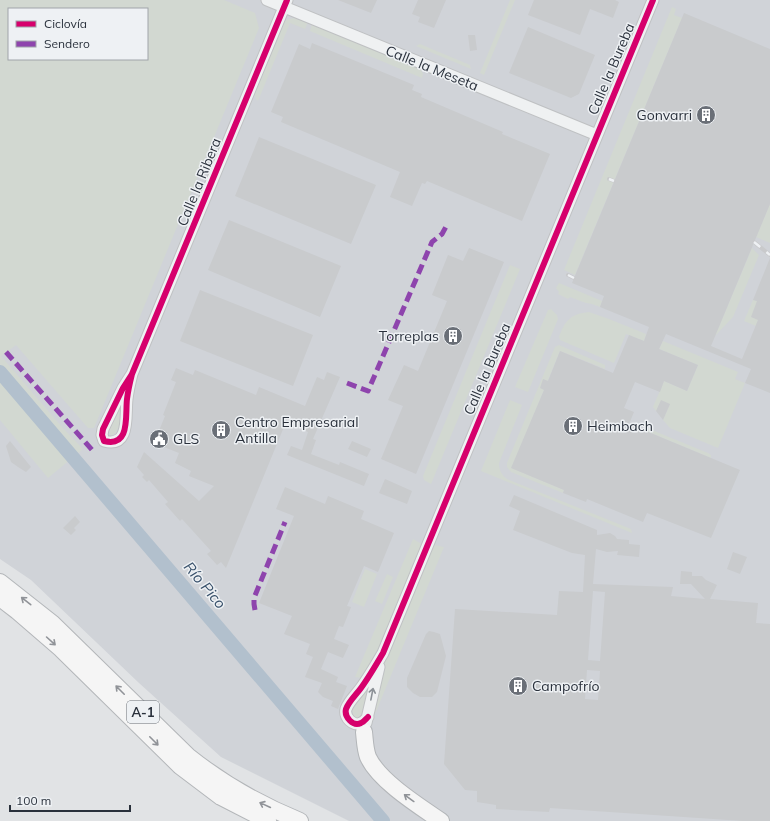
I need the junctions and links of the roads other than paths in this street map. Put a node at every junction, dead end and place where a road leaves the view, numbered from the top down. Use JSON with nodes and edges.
{"nodes":[{"id":1,"x":267,"y":0,"type":"edge"},
{"id":2,"x":653,"y":0,"type":"edge"},
{"id":3,"x":285,"y":4,"type":"edge"},
{"id":4,"x":597,"y":135,"type":"junction"},
{"id":5,"x":132,"y":374,"type":"junction"},
{"id":6,"x":0,"y":582,"type":"edge"},
{"id":7,"x":0,"y":598,"type":"edge"},
{"id":8,"x":382,"y":653,"type":"junction"},
{"id":9,"x":368,"y":717,"type":"junction"},
{"id":10,"x":364,"y":732,"type":"joint"},
{"id":11,"x":268,"y":821,"type":"edge"},
{"id":12,"x":300,"y":821,"type":"edge"},
{"id":13,"x":441,"y":821,"type":"edge"}],
"edges":[{"from":1,"to":3,"type":"street","name":"Calle la Meseta"},
{"from":2,"to":4,"type":"street","name":"Calle la Bureba"},
{"from":3,"to":4,"type":"street","name":"Calle la Meseta"},
{"from":3,"to":5,"type":"street","name":"Calle la Ribera"},
{"from":4,"to":8,"type":"street","name":"Calle la Bureba"},
{"from":5,"to":5,"type":"street","name":"Calle la Ribera"},
{"from":12,"to":6,"type":"highway","number":"A-1","one_way":true},
{"from":7,"to":11,"type":"highway","number":"A-1","one_way":true},
{"from":9,"to":8,"type":"street","name":"Calle la Bureba","one_way":true},
{"from":8,"to":9,"type":"street","name":"Calle la Bureba"},
{"from":9,"to":10,"type":"street","name":"Calle la Bureba"},
{"from":13,"to":10,"type":"highway","one_way":true}]}
